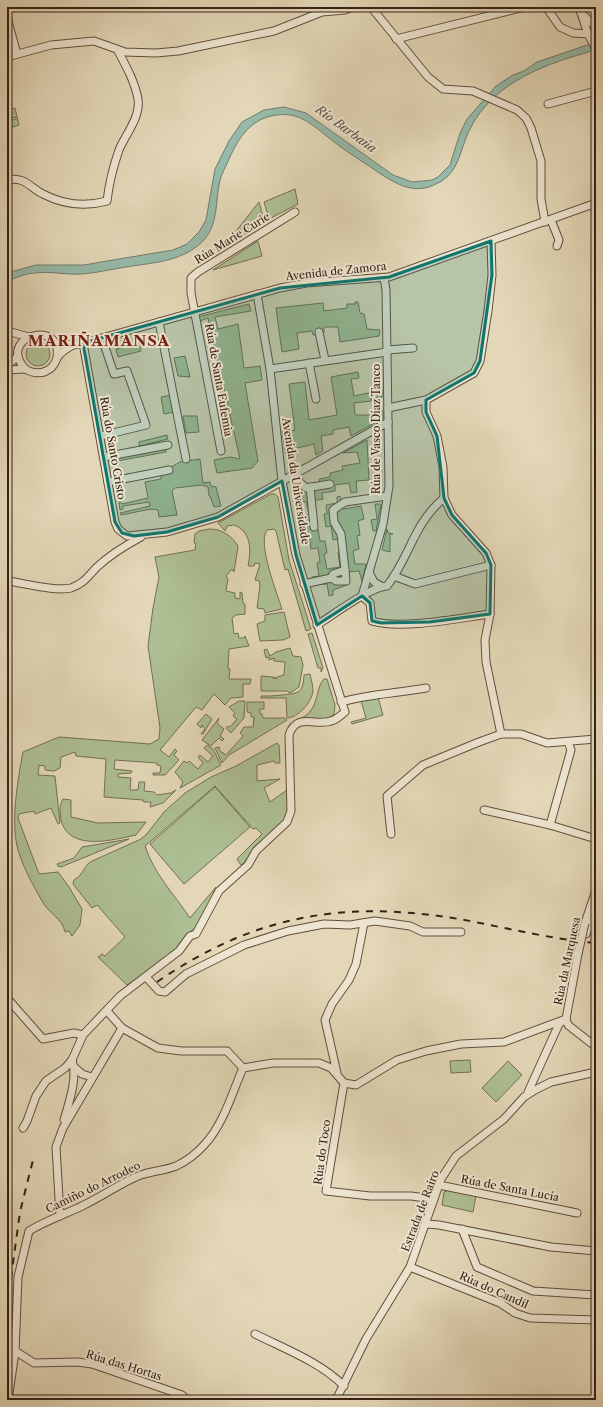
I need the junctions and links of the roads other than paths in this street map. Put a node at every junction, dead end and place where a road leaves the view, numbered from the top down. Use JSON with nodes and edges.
{"nodes":[{"id":1,"x":352,"y":7,"type":"edge"},
{"id":2,"x":371,"y":7,"type":"edge"},
{"id":3,"x":525,"y":7,"type":"edge"},
{"id":4,"x":546,"y":7,"type":"edge"},
{"id":5,"x":579,"y":9,"type":"edge"},
{"id":6,"x":7,"y":18,"type":"edge"},
{"id":7,"x":596,"y":28,"type":"edge"},
{"id":8,"x":588,"y":34,"type":"junction"},
{"id":9,"x":396,"y":39,"type":"junction"},
{"id":10,"x":596,"y":49,"type":"edge"},
{"id":11,"x":118,"y":51,"type":"junction"},
{"id":12,"x":16,"y":54,"type":"junction"},
{"id":13,"x":7,"y":57,"type":"edge"},
{"id":14,"x":596,"y":91,"type":"edge"},
{"id":15,"x":548,"y":104,"type":"dead end"},
{"id":16,"x":7,"y":180,"type":"edge"},
{"id":17,"x":596,"y":203,"type":"edge"},
{"id":18,"x":295,"y":212,"type":"dead end"},
{"id":19,"x":548,"y":221,"type":"junction"},
{"id":20,"x":491,"y":241,"type":"junction"},
{"id":21,"x":556,"y":246,"type":"dead end"},
{"id":22,"x":384,"y":278,"type":"junction"},
{"id":23,"x":258,"y":294,"type":"junction"},
{"id":24,"x":195,"y":312,"type":"junction"},
{"id":25,"x":159,"y":322,"type":"junction"},
{"id":26,"x":7,"y":331,"type":"edge"},
{"id":27,"x":319,"y":332,"type":"dead end"},
{"id":28,"x":29,"y":336,"type":"junction"},
{"id":29,"x":102,"y":338,"type":"junction"},
{"id":30,"x":83,"y":343,"type":"junction"},
{"id":31,"x":55,"y":344,"type":"junction"},
{"id":32,"x":20,"y":345,"type":"junction"},
{"id":33,"x":74,"y":345,"type":"junction"},
{"id":34,"x":413,"y":348,"type":"dead end"},
{"id":35,"x":387,"y":351,"type":"junction"},
{"id":36,"x":18,"y":356,"type":"junction"},
{"id":37,"x":57,"y":358,"type":"junction"},
{"id":38,"x":325,"y":360,"type":"junction"},
{"id":39,"x":309,"y":363,"type":"junction"},
{"id":40,"x":7,"y":366,"type":"edge"},
{"id":41,"x":25,"y":369,"type":"junction"},
{"id":42,"x":270,"y":369,"type":"junction"},
{"id":43,"x":7,"y":370,"type":"edge"},
{"id":44,"x":316,"y":399,"type":"dead end"},
{"id":45,"x":426,"y":400,"type":"junction"},
{"id":46,"x":388,"y":408,"type":"junction"},
{"id":47,"x":388,"y":422,"type":"junction"},
{"id":48,"x":100,"y":436,"type":"junction"},
{"id":49,"x":168,"y":445,"type":"dead end"},
{"id":50,"x":221,"y":451,"type":"dead end"},
{"id":51,"x":104,"y":458,"type":"junction"},
{"id":52,"x":186,"y":458,"type":"dead end"},
{"id":53,"x":169,"y":470,"type":"dead end"},
{"id":54,"x":292,"y":475,"type":"junction"},
{"id":55,"x":282,"y":481,"type":"junction"},
{"id":56,"x":108,"y":482,"type":"junction"},
{"id":57,"x":330,"y":484,"type":"dead end"},
{"id":58,"x":310,"y":488,"type":"junction"},
{"id":59,"x":387,"y":496,"type":"junction"},
{"id":60,"x":444,"y":498,"type":"junction"},
{"id":61,"x":314,"y":527,"type":"dead end"},
{"id":62,"x":144,"y":535,"type":"junction"},
{"id":63,"x":491,"y":565,"type":"junction"},
{"id":64,"x":345,"y":570,"type":"junction"},
{"id":65,"x":369,"y":572,"type":"junction"},
{"id":66,"x":394,"y":576,"type":"junction"},
{"id":67,"x":331,"y":578,"type":"junction"},
{"id":68,"x":7,"y":581,"type":"edge"},
{"id":69,"x":304,"y":584,"type":"junction"},
{"id":70,"x":381,"y":586,"type":"junction"},
{"id":71,"x":7,"y":594,"type":"edge"},
{"id":72,"x":362,"y":596,"type":"junction"},
{"id":73,"x":7,"y":598,"type":"edge"},
{"id":74,"x":490,"y":614,"type":"junction"},
{"id":75,"x":316,"y":625,"type":"junction"},
{"id":76,"x":426,"y":688,"type":"dead end"},
{"id":77,"x":341,"y":702,"type":"junction"},
{"id":78,"x":501,"y":734,"type":"junction"},
{"id":79,"x":596,"y":738,"type":"edge"},
{"id":80,"x":568,"y":742,"type":"junction"},
{"id":81,"x":484,"y":810,"type":"dead end"},
{"id":82,"x":550,"y":825,"type":"junction"},
{"id":83,"x":391,"y":834,"type":"dead end"},
{"id":84,"x":596,"y":839,"type":"edge"},
{"id":85,"x":596,"y":890,"type":"edge"},
{"id":86,"x":596,"y":905,"type":"edge"},
{"id":87,"x":590,"y":921,"type":"edge"},
{"id":88,"x":364,"y":922,"type":"junction"},
{"id":89,"x":461,"y":932,"type":"dead end"},
{"id":90,"x":586,"y":934,"type":"dead end"},
{"id":91,"x":146,"y":977,"type":"junction"},
{"id":92,"x":7,"y":998,"type":"edge"},
{"id":93,"x":107,"y":1011,"type":"junction"},
{"id":94,"x":566,"y":1019,"type":"junction"},
{"id":95,"x":122,"y":1028,"type":"junction"},
{"id":96,"x":83,"y":1035,"type":"junction"},
{"id":97,"x":596,"y":1047,"type":"edge"},
{"id":98,"x":73,"y":1064,"type":"junction"},
{"id":99,"x":243,"y":1068,"type":"junction"},
{"id":100,"x":596,"y":1072,"type":"edge"},
{"id":101,"x":337,"y":1073,"type":"junction"},
{"id":102,"x":92,"y":1077,"type":"junction"},
{"id":103,"x":344,"y":1082,"type":"junction"},
{"id":104,"x":524,"y":1098,"type":"junction"},
{"id":105,"x":22,"y":1128,"type":"dead end"},
{"id":106,"x":63,"y":1128,"type":"junction"},
{"id":107,"x":439,"y":1185,"type":"junction"},
{"id":108,"x":434,"y":1199,"type":"junction"},
{"id":109,"x":577,"y":1213,"type":"dead end"},
{"id":110,"x":60,"y":1216,"type":"junction"},
{"id":111,"x":426,"y":1224,"type":"junction"},
{"id":112,"x":462,"y":1229,"type":"junction"},
{"id":113,"x":596,"y":1251,"type":"edge"},
{"id":114,"x":410,"y":1267,"type":"junction"},
{"id":115,"x":596,"y":1295,"type":"edge"},
{"id":116,"x":596,"y":1320,"type":"edge"},
{"id":117,"x":255,"y":1334,"type":"dead end"},
{"id":118,"x":9,"y":1347,"type":"dead end"},
{"id":119,"x":15,"y":1352,"type":"junction"},
{"id":120,"x":344,"y":1386,"type":"junction"},
{"id":121,"x":8,"y":1400,"type":"edge"},
{"id":122,"x":187,"y":1400,"type":"edge"},
{"id":123,"x":336,"y":1400,"type":"edge"}],
"edges":[{"from":1,"to":11,"type":"street"},
{"from":2,"to":9,"type":"street"},
{"from":3,"to":9,"type":"street"},
{"from":4,"to":8,"type":"street"},
{"from":5,"to":7,"type":"street"},
{"from":5,"to":8,"type":"street"},
{"from":6,"to":12,"type":"street"},
{"from":8,"to":10,"type":"street"},
{"from":9,"to":19,"type":"street"},
{"from":11,"to":12,"type":"street"},
{"from":11,"to":16,"type":"street"},
{"from":12,"to":13,"type":"street"},
{"from":14,"to":15,"type":"street"},
{"from":17,"to":19,"type":"street","name":"Avenida de Zamora"},
{"from":18,"to":24,"type":"street","name":"Rúa Marie Curie"},
{"from":19,"to":20,"type":"street","name":"Avenida de Zamora"},
{"from":19,"to":21,"type":"street"},
{"from":20,"to":22,"type":"street","name":"Avenida de Zamora"},
{"from":20,"to":45,"type":"street"},
{"from":22,"to":23,"type":"street","name":"Avenida de Zamora"},
{"from":22,"to":35,"type":"street","name":"Rúa de Vasco Díaz Tanco"},
{"from":23,"to":24,"type":"street","name":"Avenida de Zamora"},
{"from":23,"to":42,"type":"street","name":"Avenida da Universidade"},
{"from":24,"to":25,"type":"street","name":"Avenida de Zamora"},
{"from":24,"to":50,"type":"street","name":"Rúa de Santa Eufemia"},
{"from":25,"to":29,"type":"street","name":"Avenida de Zamora"},
{"from":25,"to":52,"type":"street"},
{"from":26,"to":28,"type":"street","name":"Avenida de Zamora"},
{"from":26,"to":32,"type":"street"},
{"from":27,"to":38,"type":"street"},
{"from":28,"to":31,"type":"street","name":"Avenida de Zamora"},
{"from":28,"to":32,"type":"street"},
{"from":29,"to":30,"type":"street","name":"Avenida de Zamora"},
{"from":29,"to":48,"type":"street"},
{"from":30,"to":33,"type":"street","name":"Avenida de Zamora"},
{"from":30,"to":48,"type":"street","name":"Rúa do Santo Cristo"},
{"from":31,"to":33,"type":"street","name":"Avenida de Zamora"},
{"from":31,"to":37,"type":"street"},
{"from":32,"to":36,"type":"street"},
{"from":33,"to":37,"type":"street","name":"Avenida de Zamora"},
{"from":34,"to":35,"type":"street","name":"Rúa de Vasco Díaz Tanco"},
{"from":35,"to":38,"type":"street"},
{"from":35,"to":46,"type":"street","name":"Rúa de Vasco Díaz Tanco"},
{"from":36,"to":40,"type":"street"},
{"from":36,"to":41,"type":"street"},
{"from":37,"to":41,"type":"street","name":"Avenida de Zamora"},
{"from":38,"to":39,"type":"street"},
{"from":39,"to":42,"type":"street"},
{"from":39,"to":44,"type":"street"},
{"from":41,"to":43,"type":"street"},
{"from":42,"to":55,"type":"street","name":"Avenida da Universidade"},
{"from":45,"to":46,"type":"street"},
{"from":45,"to":60,"type":"street"},
{"from":46,"to":47,"type":"street","name":"Rúa de Vasco Díaz Tanco"},
{"from":47,"to":54,"type":"street"},
{"from":47,"to":59,"type":"street","name":"Rúa de Vasco Díaz Tanco"},
{"from":48,"to":51,"type":"street","name":"Rúa do Santo Cristo"},
{"from":49,"to":51,"type":"street"},
{"from":51,"to":56,"type":"street","name":"Rúa do Santo Cristo"},
{"from":53,"to":56,"type":"street"},
{"from":54,"to":55,"type":"street"},
{"from":54,"to":58,"type":"street"},
{"from":55,"to":62,"type":"street"},
{"from":55,"to":69,"type":"street","name":"Avenida da Universidade"},
{"from":56,"to":62,"type":"street","name":"Rúa do Santo Cristo"},
{"from":57,"to":58,"type":"street"},
{"from":58,"to":61,"type":"street"},
{"from":59,"to":64,"type":"street"},
{"from":59,"to":65,"type":"street","name":"Rúa de Vasco Díaz Tanco"},
{"from":60,"to":63,"type":"street"},
{"from":60,"to":66,"type":"street"},
{"from":62,"to":68,"type":"street"},
{"from":63,"to":66,"type":"street"},
{"from":63,"to":74,"type":"street"},
{"from":64,"to":67,"type":"street"},
{"from":64,"to":67,"type":"street"},
{"from":65,"to":70,"type":"street"},
{"from":65,"to":72,"type":"street","name":"Rúa de Vasco Díaz Tanco"},
{"from":66,"to":70,"type":"street"},
{"from":67,"to":69,"type":"street"},
{"from":69,"to":75,"type":"street","name":"Avenida da Universidade"},
{"from":70,"to":72,"type":"street"},
{"from":71,"to":73,"type":"street"},
{"from":72,"to":74,"type":"street"},
{"from":72,"to":75,"type":"street"},
{"from":74,"to":78,"type":"street"},
{"from":75,"to":77,"type":"street","name":"Avenida da Universidade"},
{"from":76,"to":77,"type":"street"},
{"from":77,"to":91,"type":"street","name":"Avenida da Universidade"},
{"from":78,"to":80,"type":"street"},
{"from":78,"to":83,"type":"street"},
{"from":79,"to":80,"type":"street"},
{"from":80,"to":82,"type":"street"},
{"from":81,"to":82,"type":"street"},
{"from":82,"to":84,"type":"street"},
{"from":85,"to":87,"type":"street","name":"Rúa da Marquesa"},
{"from":86,"to":87,"type":"street","name":"Rúa da Marquesa"},
{"from":87,"to":90,"type":"street","name":"Rúa da Marquesa"},
{"from":87,"to":94,"type":"street","name":"Rúa da Marquesa","bridge":true},
{"from":88,"to":89,"type":"street"},
{"from":88,"to":91,"type":"street"},
{"from":88,"to":101,"type":"street"},
{"from":91,"to":93,"type":"street"},
{"from":92,"to":96,"type":"street"},
{"from":93,"to":95,"type":"street"},
{"from":93,"to":96,"type":"street"},
{"from":94,"to":97,"type":"street","name":"Rúa da Marquesa"},
{"from":94,"to":103,"type":"street"},
{"from":94,"to":104,"type":"street"},
{"from":95,"to":99,"type":"street"},
{"from":95,"to":102,"type":"street"},
{"from":96,"to":98,"type":"street"},
{"from":98,"to":102,"type":"street"},
{"from":98,"to":105,"type":"street"},
{"from":98,"to":106,"type":"street"},
{"from":99,"to":101,"type":"street"},
{"from":99,"to":110,"type":"street","name":"Camiño do Arrodeo"},
{"from":100,"to":104,"type":"street","name":"Estrada de Rairo"},
{"from":101,"to":103,"type":"street"},
{"from":102,"to":106,"type":"street"},
{"from":103,"to":108,"type":"street","name":"Rúa do Toco"},
{"from":104,"to":107,"type":"street","name":"Estrada de Rairo"},
{"from":106,"to":110,"type":"street"},
{"from":107,"to":108,"type":"street","name":"Estrada de Rairo"},
{"from":107,"to":109,"type":"street","name":"Rúa de Santa Lucía"},
{"from":108,"to":111,"type":"street","name":"Estrada de Rairo"},
{"from":110,"to":119,"type":"street","name":"Camiño do Arrodeo"},
{"from":111,"to":112,"type":"street"},
{"from":111,"to":114,"type":"street","name":"Estrada de Rairo"},
{"from":112,"to":113,"type":"street"},
{"from":112,"to":115,"type":"street"},
{"from":114,"to":116,"type":"street","name":"Rúa do Candil"},
{"from":114,"to":120,"type":"street","name":"Estrada de Rairo"},
{"from":117,"to":120,"type":"street"},
{"from":118,"to":119,"type":"street","name":"Rúa das Hortas"},
{"from":119,"to":121,"type":"street","name":"Camiño do Arrodeo"},
{"from":119,"to":122,"type":"street","name":"Rúa das Hortas"},
{"from":120,"to":123,"type":"street","name":"Estrada de Rairo"}]}
